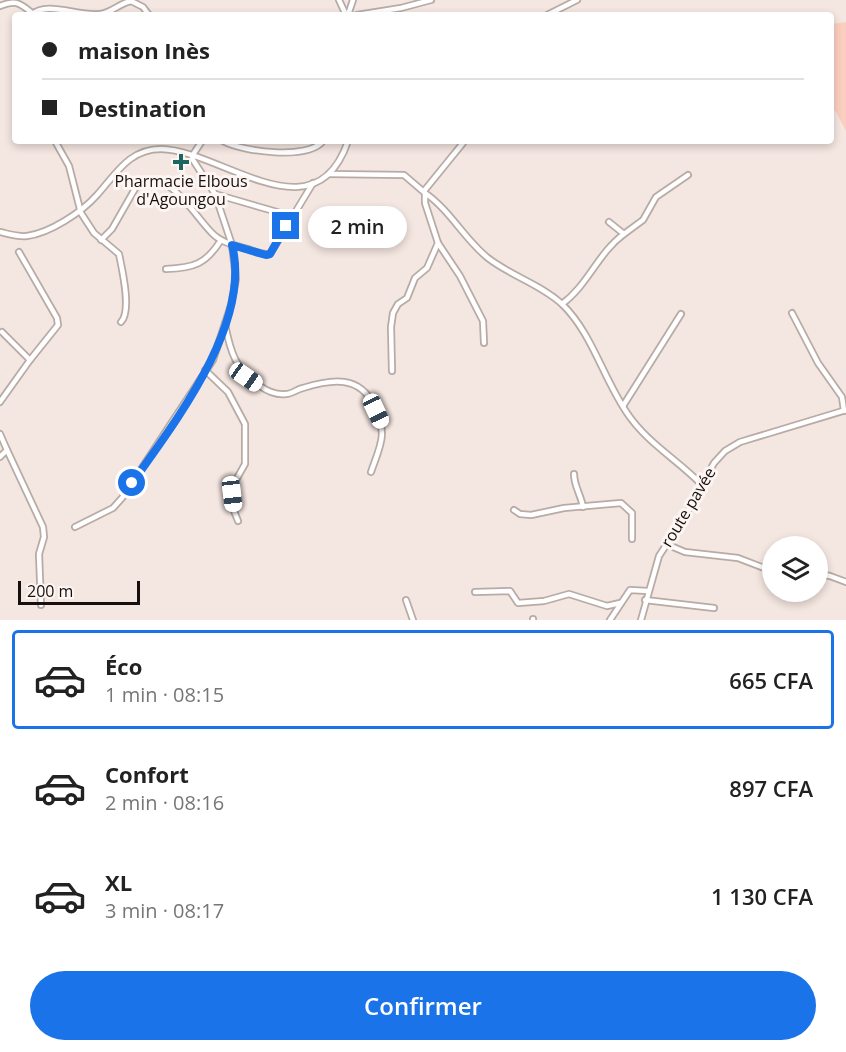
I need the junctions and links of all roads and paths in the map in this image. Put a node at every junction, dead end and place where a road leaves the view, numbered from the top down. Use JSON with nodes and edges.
{"nodes":[{"id":1,"x":431,"y":0,"type":"edge"},
{"id":2,"x":577,"y":0,"type":"edge"},
{"id":3,"x":0,"y":6,"type":"edge"},
{"id":4,"x":29,"y":12,"type":"edge"},
{"id":5,"x":34,"y":12,"type":"edge"},
{"id":6,"x":79,"y":12,"type":"edge"},
{"id":7,"x":107,"y":12,"type":"edge"},
{"id":8,"x":146,"y":12,"type":"edge"},
{"id":9,"x":376,"y":12,"type":"edge"},
{"id":10,"x":553,"y":12,"type":"edge"},
{"id":11,"x":57,"y":144,"type":"edge"},
{"id":12,"x":200,"y":144,"type":"edge"},
{"id":13,"x":229,"y":144,"type":"edge"},
{"id":14,"x":319,"y":144,"type":"edge"},
{"id":15,"x":347,"y":144,"type":"edge"},
{"id":16,"x":461,"y":144,"type":"edge"},
{"id":17,"x":192,"y":156,"type":"junction"},
{"id":18,"x":329,"y":174,"type":"junction"},
{"id":19,"x":688,"y":175,"type":"dead end"},
{"id":20,"x":313,"y":183,"type":"junction"},
{"id":21,"x":425,"y":192,"type":"junction"},
{"id":22,"x":215,"y":194,"type":"junction"},
{"id":23,"x":79,"y":210,"type":"junction"},
{"id":24,"x":291,"y":216,"type":"junction"},
{"id":25,"x":609,"y":222,"type":"dead end"},
{"id":26,"x":0,"y":232,"type":"edge"},
{"id":27,"x":624,"y":234,"type":"junction"},
{"id":28,"x":101,"y":240,"type":"junction"},
{"id":29,"x":221,"y":240,"type":"junction"},
{"id":30,"x":438,"y":243,"type":"junction"},
{"id":31,"x":232,"y":245,"type":"junction"},
{"id":32,"x":19,"y":252,"type":"dead end"},
{"id":33,"x":166,"y":269,"type":"dead end"},
{"id":34,"x":562,"y":304,"type":"junction"},
{"id":35,"x":792,"y":313,"type":"dead end"},
{"id":36,"x":681,"y":314,"type":"dead end"},
{"id":37,"x":122,"y":322,"type":"dead end"},
{"id":38,"x":225,"y":324,"type":"junction"},
{"id":39,"x":2,"y":332,"type":"dead end"},
{"id":40,"x":484,"y":343,"type":"dead end"},
{"id":41,"x":30,"y":360,"type":"junction"},
{"id":42,"x":206,"y":370,"type":"junction"},
{"id":43,"x":392,"y":371,"type":"dead end"},
{"id":44,"x":0,"y":402,"type":"edge"},
{"id":45,"x":623,"y":406,"type":"junction"},
{"id":46,"x":845,"y":411,"type":"edge"},
{"id":47,"x":0,"y":434,"type":"edge"},
{"id":48,"x":7,"y":450,"type":"junction"},
{"id":49,"x":0,"y":457,"type":"edge"},
{"id":50,"x":371,"y":472,"type":"dead end"},
{"id":51,"x":574,"y":474,"type":"dead end"},
{"id":52,"x":702,"y":485,"type":"junction"},
{"id":53,"x":584,"y":507,"type":"junction"},
{"id":54,"x":514,"y":510,"type":"dead end"},
{"id":55,"x":238,"y":521,"type":"dead end"},
{"id":56,"x":75,"y":527,"type":"dead end"},
{"id":57,"x":632,"y":539,"type":"dead end"},
{"id":58,"x":666,"y":544,"type":"junction"},
{"id":59,"x":762,"y":567,"type":"edge"},
{"id":60,"x":828,"y":576,"type":"edge"},
{"id":61,"x":846,"y":582,"type":"edge"},
{"id":62,"x":648,"y":591,"type":"junction"},
{"id":63,"x":475,"y":592,"type":"dead end"},
{"id":64,"x":406,"y":600,"type":"dead end"},
{"id":65,"x":645,"y":600,"type":"junction"},
{"id":66,"x":620,"y":603,"type":"junction"},
{"id":67,"x":41,"y":604,"type":"dead end"},
{"id":68,"x":714,"y":608,"type":"dead end"},
{"id":69,"x":414,"y":620,"type":"edge"},
{"id":70,"x":610,"y":620,"type":"edge"},
{"id":71,"x":641,"y":620,"type":"edge"}],
"edges":[{"from":1,"to":9,"type":"street"},
{"from":2,"to":10,"type":"street"},
{"from":3,"to":4,"type":"street"},
{"from":5,"to":6,"type":"street"},
{"from":7,"to":8,"type":"street"},
{"from":11,"to":23,"type":"street"},
{"from":12,"to":17,"type":"street"},
{"from":13,"to":14,"type":"street"},
{"from":15,"to":18,"type":"street"},
{"from":16,"to":21,"type":"street"},
{"from":17,"to":20,"type":"street"},
{"from":17,"to":22,"type":"street"},
{"from":17,"to":23,"type":"street"},
{"from":18,"to":20,"type":"street"},
{"from":18,"to":21,"type":"street"},
{"from":19,"to":27,"type":"street"},
{"from":20,"to":24,"type":"street"},
{"from":21,"to":30,"type":"street"},
{"from":21,"to":34,"type":"street"},
{"from":22,"to":24,"type":"street"},
{"from":22,"to":31,"type":"street"},
{"from":23,"to":26,"type":"street"},
{"from":23,"to":28,"type":"street"},
{"from":24,"to":31,"type":"street"},
{"from":25,"to":27,"type":"street"},
{"from":27,"to":34,"type":"street"},
{"from":28,"to":29,"type":"street"},
{"from":28,"to":37,"type":"street"},
{"from":29,"to":31,"type":"street"},
{"from":29,"to":33,"type":"street"},
{"from":30,"to":40,"type":"street"},
{"from":30,"to":43,"type":"street"},
{"from":31,"to":38,"type":"street"},
{"from":32,"to":41,"type":"street"},
{"from":34,"to":45,"type":"street"},
{"from":35,"to":46,"type":"street"},
{"from":36,"to":45,"type":"street"},
{"from":38,"to":42,"type":"street"},
{"from":38,"to":50,"type":"street"},
{"from":39,"to":41,"type":"street"},
{"from":41,"to":44,"type":"street"},
{"from":42,"to":55,"type":"street"},
{"from":42,"to":56,"type":"street"},
{"from":45,"to":52,"type":"street"},
{"from":46,"to":52,"type":"street","name":"route pavée"},
{"from":47,"to":48,"type":"street"},
{"from":48,"to":49,"type":"street"},
{"from":48,"to":67,"type":"street"},
{"from":51,"to":53,"type":"street"},
{"from":52,"to":58,"type":"street","name":"route pavée"},
{"from":53,"to":54,"type":"street"},
{"from":53,"to":57,"type":"street"},
{"from":58,"to":59,"type":"street"},
{"from":58,"to":62,"type":"street","name":"route pavée"},
{"from":60,"to":61,"type":"street"},
{"from":62,"to":65,"type":"street","name":"route pavée"},
{"from":62,"to":66,"type":"street"},
{"from":63,"to":66,"type":"street"},
{"from":64,"to":69,"type":"street"},
{"from":65,"to":68,"type":"street"},
{"from":65,"to":71,"type":"street","name":"route pavée"},
{"from":66,"to":70,"type":"street"}]}
